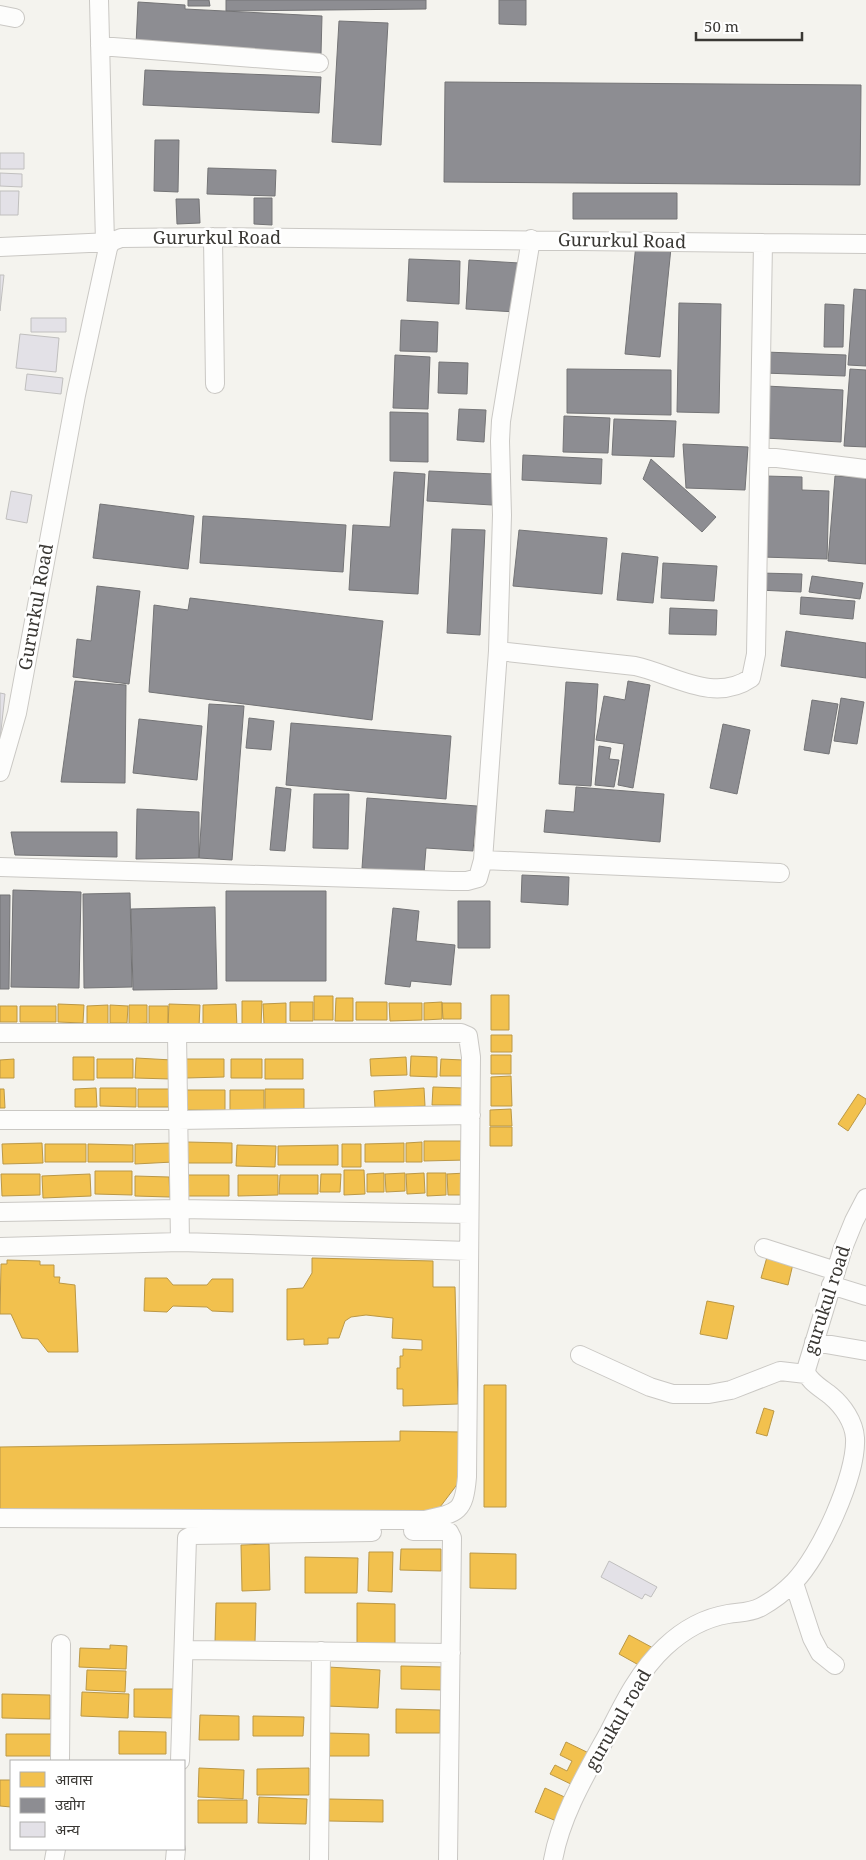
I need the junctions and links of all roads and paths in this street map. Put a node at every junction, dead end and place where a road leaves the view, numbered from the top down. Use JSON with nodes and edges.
{"nodes":[{"id":1,"x":99,"y":0,"type":"edge"},
{"id":2,"x":100,"y":46,"type":"junction"},
{"id":3,"x":319,"y":63,"type":"dead end"},
{"id":4,"x":213,"y":237,"type":"junction"},
{"id":5,"x":531,"y":240,"type":"junction"},
{"id":6,"x":108,"y":242,"type":"junction"},
{"id":7,"x":763,"y":243,"type":"junction"},
{"id":8,"x":866,"y":244,"type":"edge"},
{"id":9,"x":0,"y":248,"type":"edge"},
{"id":10,"x":215,"y":384,"type":"dead end"},
{"id":11,"x":760,"y":456,"type":"junction"},
{"id":12,"x":866,"y":469,"type":"edge"},
{"id":13,"x":498,"y":651,"type":"junction"},
{"id":14,"x":0,"y":772,"type":"edge"},
{"id":15,"x":483,"y":860,"type":"junction"},
{"id":16,"x":0,"y":867,"type":"edge"},
{"id":17,"x":780,"y":873,"type":"dead end"},
{"id":18,"x":0,"y":1033,"type":"edge"},
{"id":19,"x":177,"y":1034,"type":"junction"},
{"id":20,"x":471,"y":1115,"type":"junction"},
{"id":21,"x":0,"y":1120,"type":"edge"},
{"id":22,"x":179,"y":1120,"type":"junction"},
{"id":23,"x":866,"y":1198,"type":"edge"},
{"id":24,"x":179,"y":1209,"type":"junction"},
{"id":25,"x":0,"y":1212,"type":"edge"},
{"id":26,"x":469,"y":1214,"type":"junction"},
{"id":27,"x":180,"y":1242,"type":"junction"},
{"id":28,"x":0,"y":1247,"type":"edge"},
{"id":29,"x":764,"y":1248,"type":"dead end"},
{"id":30,"x":469,"y":1251,"type":"junction"},
{"id":31,"x":834,"y":1278,"type":"junction"},
{"id":32,"x":866,"y":1296,"type":"edge"},
{"id":33,"x":814,"y":1342,"type":"junction"},
{"id":34,"x":866,"y":1351,"type":"edge"},
{"id":35,"x":580,"y":1355,"type":"dead end"},
{"id":36,"x":806,"y":1374,"type":"junction"},
{"id":37,"x":0,"y":1518,"type":"edge"},
{"id":38,"x":794,"y":1582,"type":"junction"},
{"id":39,"x":61,"y":1644,"type":"dead end"},
{"id":40,"x":184,"y":1650,"type":"junction"},
{"id":41,"x":321,"y":1652,"type":"junction"},
{"id":42,"x":451,"y":1653,"type":"junction"},
{"id":43,"x":835,"y":1665,"type":"dead end"},
{"id":44,"x":60,"y":1760,"type":"edge"},
{"id":45,"x":180,"y":1760,"type":"edge"},
{"id":46,"x":319,"y":1860,"type":"edge"},
{"id":47,"x":448,"y":1860,"type":"edge"},
{"id":48,"x":553,"y":1860,"type":"edge"}],
"edges":[{"from":1,"to":2,"type":"street"},
{"from":2,"to":3,"type":"street"},
{"from":2,"to":6,"type":"street"},
{"from":4,"to":5,"type":"street","name":"Gururkul Road"},
{"from":4,"to":6,"type":"street","name":"Gururkul Road"},
{"from":4,"to":10,"type":"street"},
{"from":5,"to":7,"type":"street","name":"Gururkul Road"},
{"from":5,"to":13,"type":"street"},
{"from":6,"to":9,"type":"street"},
{"from":6,"to":14,"type":"street","name":"Gururkul Road"},
{"from":7,"to":8,"type":"street","name":"Gururkul Road"},
{"from":7,"to":11,"type":"street"},
{"from":11,"to":12,"type":"street"},
{"from":11,"to":13,"type":"street"},
{"from":13,"to":15,"type":"street"},
{"from":15,"to":16,"type":"street"},
{"from":15,"to":17,"type":"street"},
{"from":18,"to":19,"type":"street"},
{"from":19,"to":20,"type":"street"},
{"from":19,"to":22,"type":"street"},
{"from":20,"to":22,"type":"street"},
{"from":20,"to":26,"type":"street"},
{"from":21,"to":22,"type":"street"},
{"from":22,"to":24,"type":"street"},
{"from":23,"to":31,"type":"street","name":"gurukul road"},
{"from":24,"to":25,"type":"street"},
{"from":24,"to":26,"type":"street"},
{"from":24,"to":27,"type":"street"},
{"from":26,"to":30,"type":"street"},
{"from":27,"to":28,"type":"street"},
{"from":27,"to":30,"type":"street"},
{"from":29,"to":31,"type":"street"},
{"from":30,"to":37,"type":"street"},
{"from":31,"to":32,"type":"street"},
{"from":31,"to":33,"type":"street","name":"gurukul road"},
{"from":33,"to":34,"type":"street"},
{"from":33,"to":36,"type":"street","name":"gurukul road"},
{"from":35,"to":36,"type":"street"},
{"from":36,"to":38,"type":"street","name":"gurukul road"},
{"from":38,"to":43,"type":"street"},
{"from":38,"to":48,"type":"street","name":"gurukul road"},
{"from":39,"to":44,"type":"street"},
{"from":40,"to":41,"type":"street"},
{"from":40,"to":42,"type":"street"},
{"from":40,"to":45,"type":"street"},
{"from":41,"to":42,"type":"street"},
{"from":41,"to":46,"type":"street"},
{"from":42,"to":47,"type":"street"}]}
